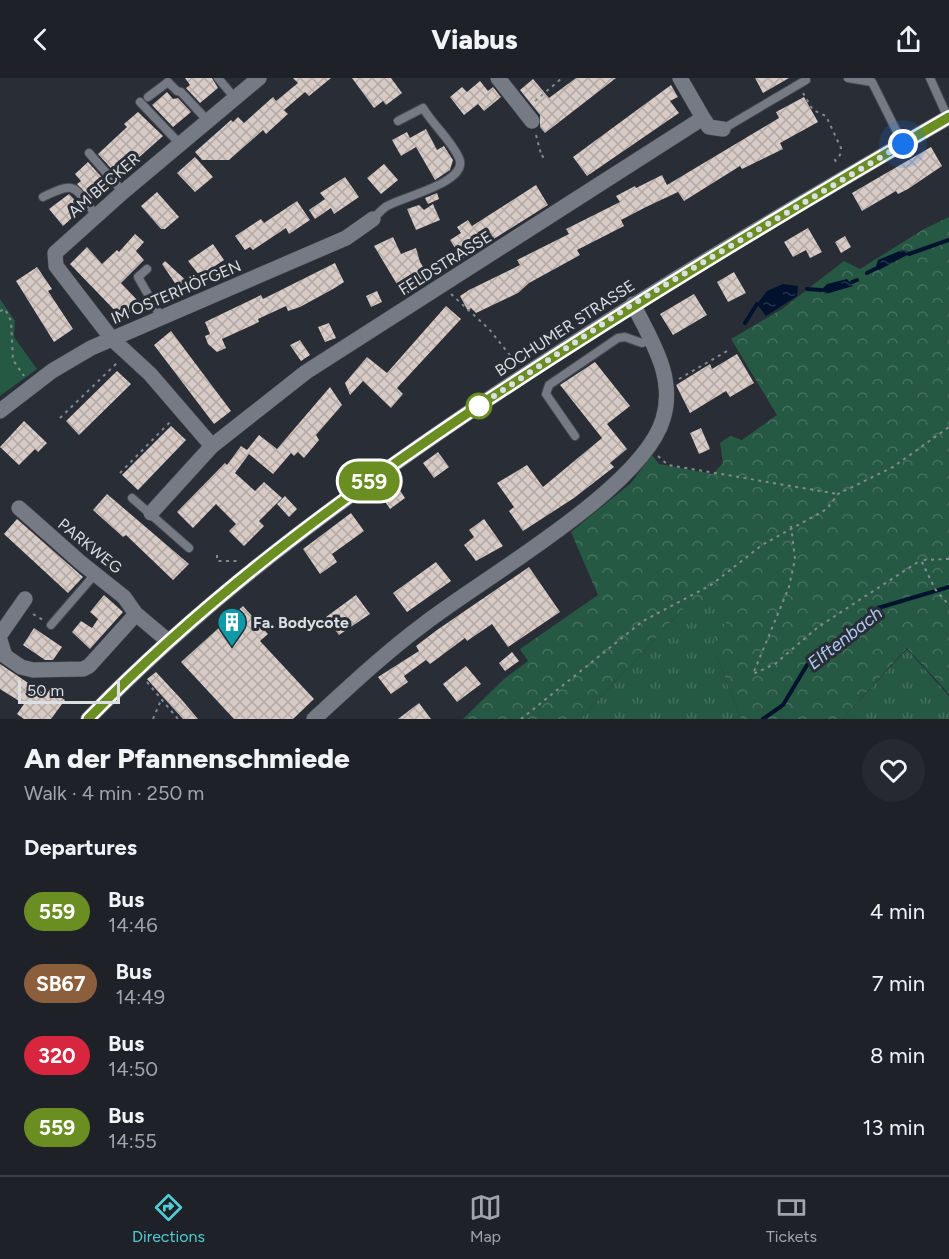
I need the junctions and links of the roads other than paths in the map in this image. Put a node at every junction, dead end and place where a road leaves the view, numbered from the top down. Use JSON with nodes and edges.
{"nodes":[{"id":1,"x":218,"y":78,"type":"edge"},
{"id":2,"x":259,"y":78,"type":"edge"},
{"id":3,"x":498,"y":78,"type":"edge"},
{"id":4,"x":680,"y":78,"type":"edge"},
{"id":5,"x":848,"y":78,"type":"edge"},
{"id":6,"x":930,"y":78,"type":"edge"},
{"id":7,"x":801,"y":82,"type":"edge"},
{"id":8,"x":234,"y":98,"type":"junction"},
{"id":9,"x":528,"y":116,"type":"road end"},
{"id":10,"x":704,"y":118,"type":"junction"},
{"id":11,"x":948,"y":118,"type":"edge"},
{"id":12,"x":207,"y":120,"type":"junction"},
{"id":13,"x":398,"y":121,"type":"dead end"},
{"id":14,"x":723,"y":129,"type":"joint"},
{"id":15,"x":180,"y":144,"type":"junction"},
{"id":16,"x":903,"y":144,"type":"junction"},
{"id":17,"x":89,"y":153,"type":"dead end"},
{"id":18,"x":123,"y":192,"type":"junction"},
{"id":19,"x":43,"y":197,"type":"dead end"},
{"id":20,"x":96,"y":215,"type":"junction"},
{"id":21,"x":373,"y":219,"type":"joint"},
{"id":22,"x":147,"y":269,"type":"dead end"},
{"id":23,"x":633,"y":304,"type":"junction"},
{"id":24,"x":162,"y":319,"type":"junction"},
{"id":25,"x":112,"y":339,"type":"junction"},
{"id":26,"x":651,"y":339,"type":"junction"},
{"id":27,"x":0,"y":411,"type":"edge"},
{"id":28,"x":575,"y":435,"type":"dead end"},
{"id":29,"x":212,"y":446,"type":"junction"},
{"id":30,"x":132,"y":498,"type":"dead end"},
{"id":31,"x":19,"y":508,"type":"dead end"},
{"id":32,"x":151,"y":513,"type":"junction"},
{"id":33,"x":189,"y":548,"type":"dead end"},
{"id":34,"x":96,"y":573,"type":"junction"},
{"id":35,"x":22,"y":603,"type":"road end"},
{"id":36,"x":136,"y":614,"type":"junction"},
{"id":37,"x":51,"y":625,"type":"road end"},
{"id":38,"x":0,"y":635,"type":"edge"},
{"id":39,"x":0,"y":640,"type":"edge"},
{"id":40,"x":167,"y":640,"type":"junction"},
{"id":41,"x":88,"y":719,"type":"edge"},
{"id":42,"x":314,"y":719,"type":"edge"}],
"edges":[{"from":1,"to":8,"type":"lane"},
{"from":2,"to":8,"type":"street","name":"AM BECKER"},
{"from":3,"to":9,"type":"street"},
{"from":4,"to":10,"type":"street"},
{"from":5,"to":16,"type":"lane"},
{"from":6,"to":11,"type":"lane"},
{"from":7,"to":14,"type":"lane"},
{"from":8,"to":12,"type":"street","name":"AM BECKER"},
{"from":10,"to":14,"type":"street"},
{"from":10,"to":29,"type":"street","name":"FELDSTRASSE"},
{"from":11,"to":16,"type":"street","name":"BOCHUMER STRASSE"},
{"from":12,"to":15,"type":"street","name":"AM BECKER"},
{"from":12,"to":15,"type":"lane"},
{"from":13,"to":21,"type":"lane"},
{"from":15,"to":18,"type":"street","name":"AM BECKER"},
{"from":16,"to":23,"type":"street","name":"BOCHUMER STRASSE"},
{"from":17,"to":18,"type":"lane"},
{"from":18,"to":20,"type":"street","name":"AM BECKER"},
{"from":19,"to":20,"type":"lane"},
{"from":20,"to":25,"type":"street","name":"AM BECKER"},
{"from":21,"to":24,"type":"street","name":"IM OSTERHÖFGEN"},
{"from":22,"to":24,"type":"lane"},
{"from":23,"to":26,"type":"street"},
{"from":23,"to":40,"type":"street","name":"BOCHUMER STRASSE"},
{"from":24,"to":25,"type":"street","name":"IM OSTERHÖFGEN"},
{"from":25,"to":27,"type":"street","name":"IM OSTERHÖFGEN"},
{"from":25,"to":29,"type":"street"},
{"from":26,"to":28,"type":"lane"},
{"from":26,"to":42,"type":"street"},
{"from":29,"to":32,"type":"street","name":"FELDSTRASSE"},
{"from":30,"to":32,"type":"lane"},
{"from":31,"to":34,"type":"street","name":"PARKWEG"},
{"from":32,"to":33,"type":"lane"},
{"from":34,"to":36,"type":"street","name":"PARKWEG"},
{"from":34,"to":37,"type":"lane"},
{"from":35,"to":38,"type":"street"},
{"from":36,"to":39,"type":"street"},
{"from":36,"to":40,"type":"street","name":"PARKWEG"},
{"from":40,"to":41,"type":"street","name":"BOCHUMER STRASSE"}]}
